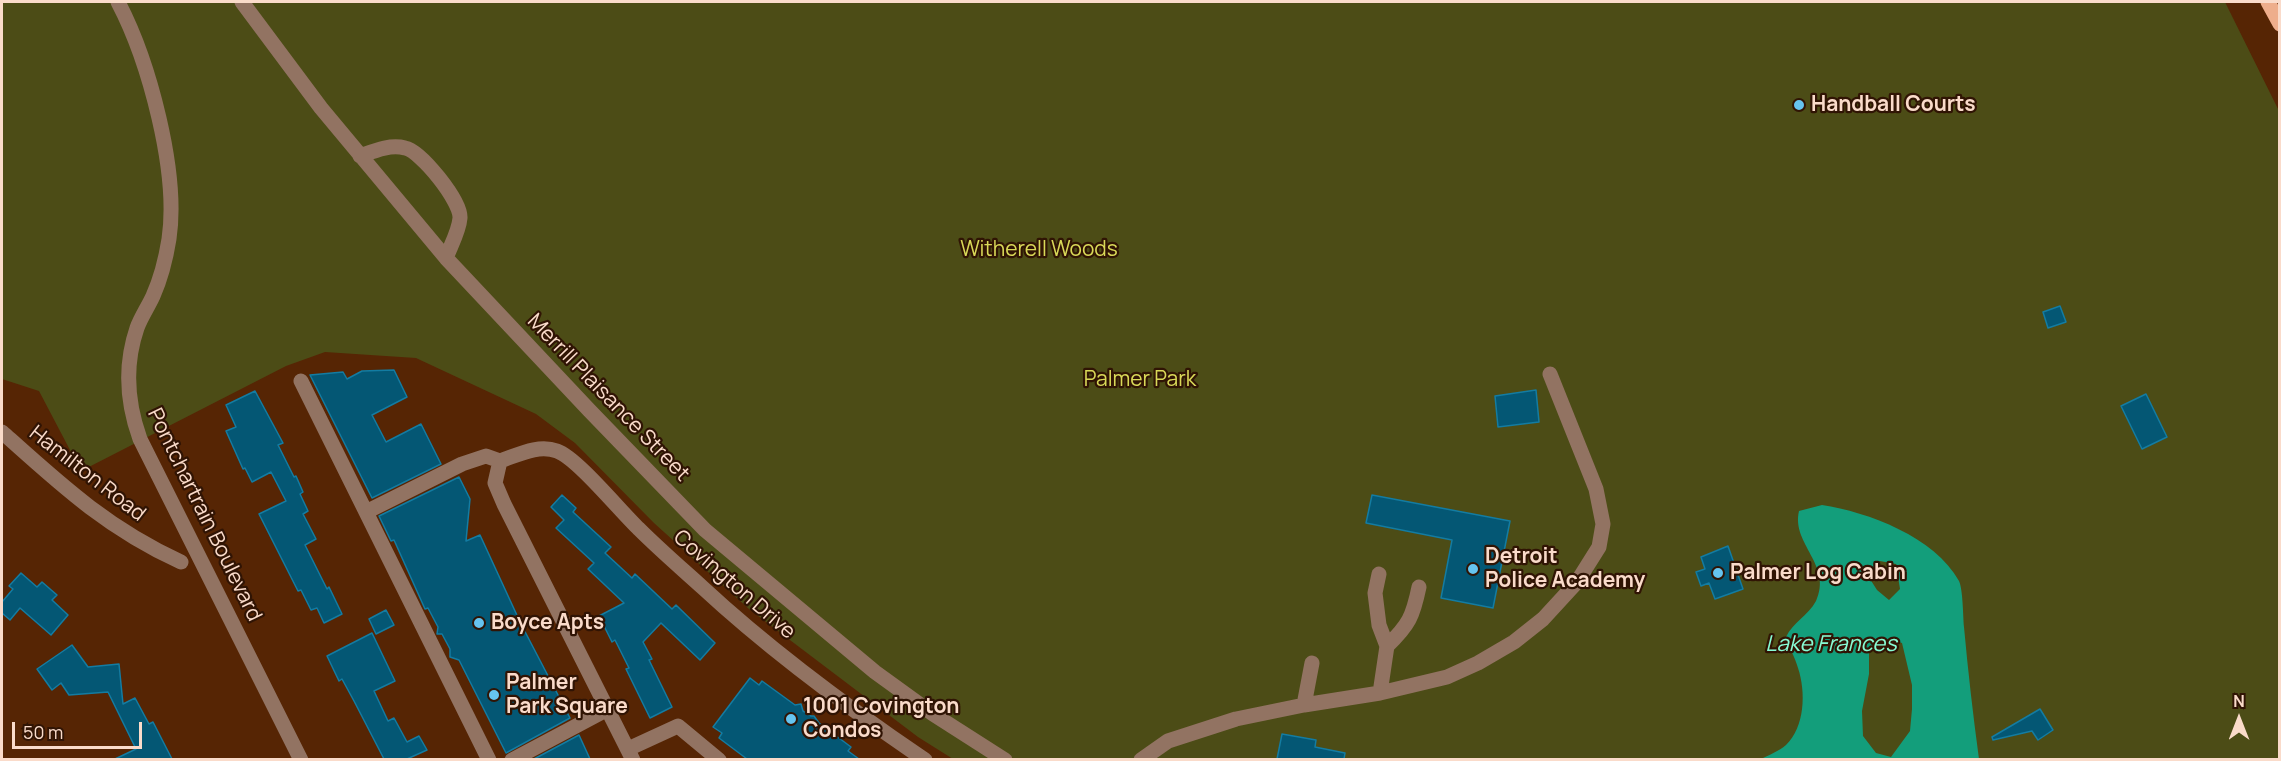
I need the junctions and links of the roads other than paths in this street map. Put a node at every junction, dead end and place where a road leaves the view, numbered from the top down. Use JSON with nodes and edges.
{"nodes":[{"id":1,"x":118,"y":2,"type":"edge"},
{"id":2,"x":242,"y":2,"type":"edge"},
{"id":3,"x":2268,"y":2,"type":"edge"},
{"id":4,"x":2280,"y":24,"type":"edge"},
{"id":5,"x":360,"y":156,"type":"junction"},
{"id":6,"x":447,"y":258,"type":"junction"},
{"id":7,"x":1550,"y":374,"type":"dead end"},
{"id":8,"x":301,"y":381,"type":"dead end"},
{"id":9,"x":2,"y":432,"type":"edge"},
{"id":10,"x":500,"y":461,"type":"junction"},
{"id":11,"x":366,"y":512,"type":"junction"},
{"id":12,"x":181,"y":562,"type":"dead end"},
{"id":13,"x":1379,"y":574,"type":"dead end"},
{"id":14,"x":1419,"y":587,"type":"dead end"},
{"id":15,"x":1387,"y":646,"type":"junction"},
{"id":16,"x":1312,"y":663,"type":"dead end"},
{"id":17,"x":1380,"y":693,"type":"junction"},
{"id":18,"x":1304,"y":705,"type":"junction"},
{"id":19,"x":608,"y":709,"type":"junction"},
{"id":20,"x":630,"y":754,"type":"edge"},
{"id":21,"x":301,"y":759,"type":"edge"},
{"id":22,"x":489,"y":759,"type":"edge"},
{"id":23,"x":512,"y":759,"type":"edge"},
{"id":24,"x":720,"y":759,"type":"edge"},
{"id":25,"x":925,"y":759,"type":"edge"},
{"id":26,"x":1005,"y":759,"type":"edge"},
{"id":27,"x":1141,"y":759,"type":"edge"}],
"edges":[{"from":1,"to":21,"type":"street","name":"Pontchartrain Boulevard"},
{"from":2,"to":5,"type":"street","name":"Merrill Plaisance Street"},
{"from":3,"to":4,"type":"main road"},
{"from":5,"to":6,"type":"street","name":"Merrill Plaisance Street"},
{"from":5,"to":6,"type":"street"},
{"from":6,"to":26,"type":"street","name":"Merrill Plaisance Street"},
{"from":7,"to":17,"type":"street"},
{"from":8,"to":11,"type":"street"},
{"from":9,"to":12,"type":"street","name":"Hamilton Road"},
{"from":10,"to":11,"type":"street","name":"Covington Drive"},
{"from":10,"to":19,"type":"street"},
{"from":10,"to":25,"type":"street","name":"Covington Drive"},
{"from":11,"to":22,"type":"street"},
{"from":13,"to":15,"type":"street"},
{"from":14,"to":15,"type":"street"},
{"from":15,"to":17,"type":"street"},
{"from":16,"to":18,"type":"street"},
{"from":17,"to":18,"type":"street"},
{"from":18,"to":27,"type":"street"},
{"from":19,"to":20,"type":"street"},
{"from":19,"to":23,"type":"street"},
{"from":20,"to":24,"type":"street"}]}
